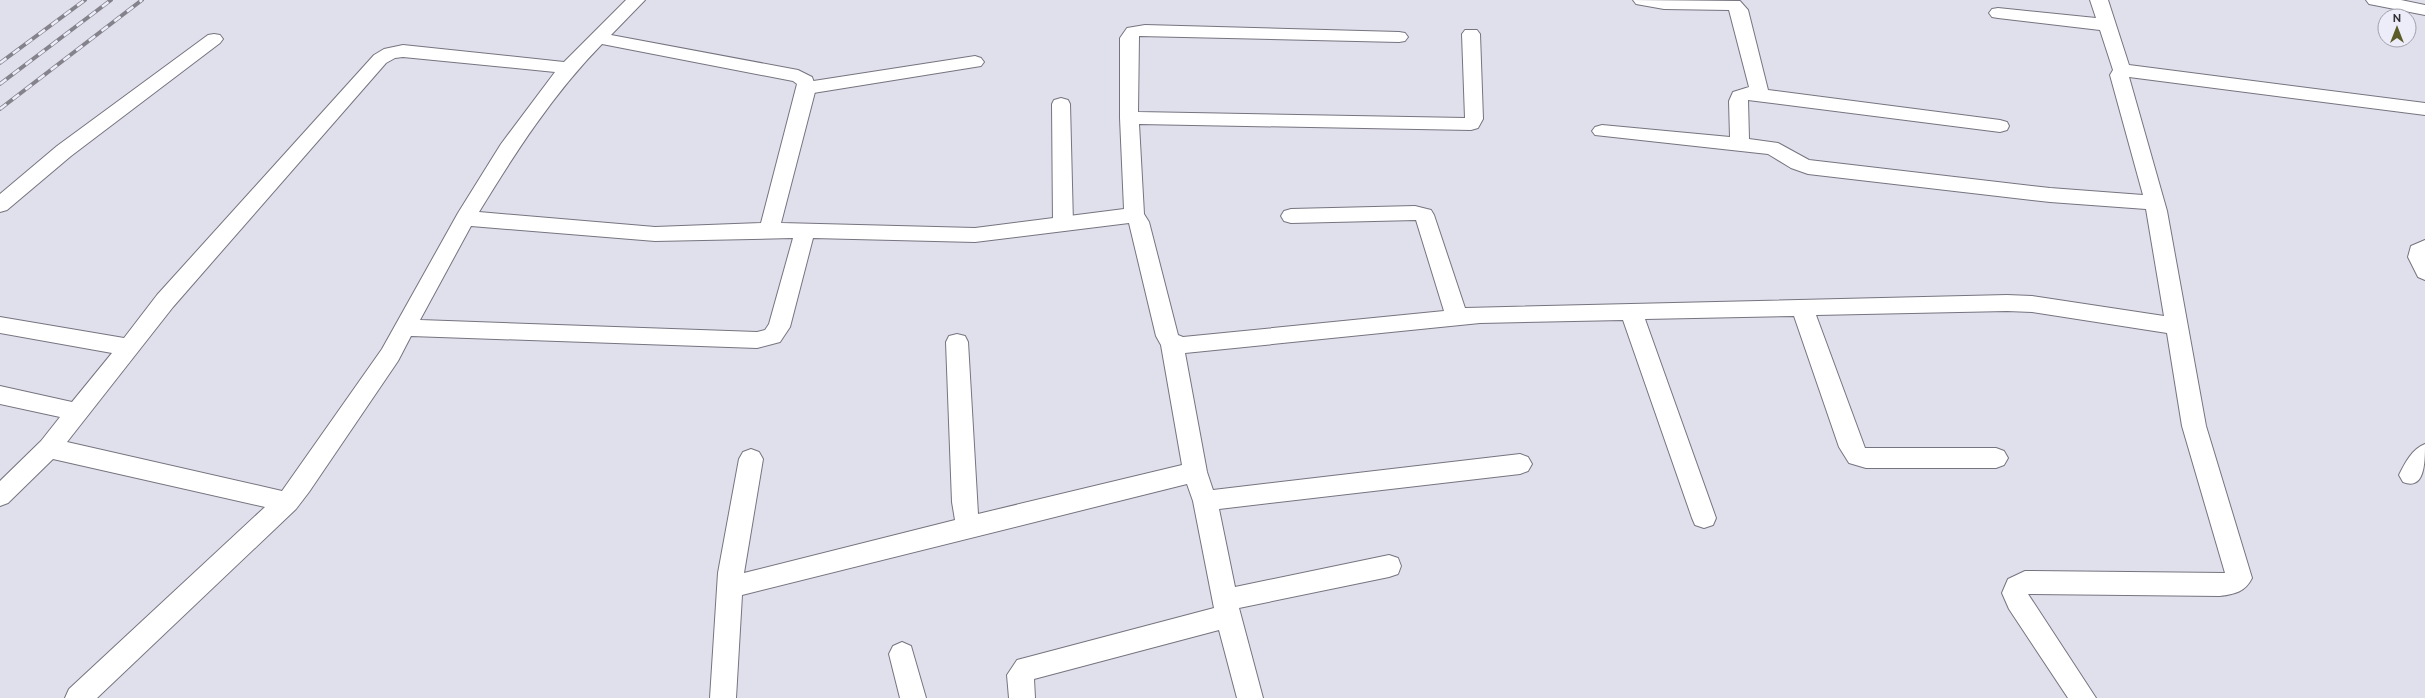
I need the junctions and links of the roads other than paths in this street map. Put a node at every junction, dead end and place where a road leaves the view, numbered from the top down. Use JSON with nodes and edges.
{"nodes":[{"id":1,"x":636,"y":0,"type":"edge"},
{"id":2,"x":1642,"y":0,"type":"edge"},
{"id":3,"x":2099,"y":0,"type":"edge"},
{"id":4,"x":2375,"y":0,"type":"edge"},
{"id":5,"x":2425,"y":10,"type":"edge"},
{"id":6,"x":1998,"y":13,"type":"dead end"},
{"id":7,"x":2107,"y":25,"type":"junction"},
{"id":8,"x":1471,"y":34,"type":"dead end"},
{"id":9,"x":1399,"y":37,"type":"dead end"},
{"id":10,"x":598,"y":38,"type":"junction"},
{"id":11,"x":214,"y":39,"type":"dead end"},
{"id":12,"x":975,"y":62,"type":"dead end"},
{"id":13,"x":568,"y":68,"type":"junction"},
{"id":14,"x":2122,"y":70,"type":"junction"},
{"id":15,"x":807,"y":88,"type":"junction"},
{"id":16,"x":1760,"y":94,"type":"junction"},
{"id":17,"x":1061,"y":104,"type":"dead end"},
{"id":18,"x":2425,"y":109,"type":"edge"},
{"id":19,"x":1129,"y":118,"type":"junction"},
{"id":20,"x":2000,"y":126,"type":"dead end"},
{"id":21,"x":1602,"y":131,"type":"dead end"},
{"id":22,"x":1740,"y":145,"type":"junction"},
{"id":23,"x":2155,"y":203,"type":"junction"},
{"id":24,"x":0,"y":204,"type":"edge"},
{"id":25,"x":1134,"y":215,"type":"junction"},
{"id":26,"x":1291,"y":216,"type":"dead end"},
{"id":27,"x":465,"y":218,"type":"junction"},
{"id":28,"x":1063,"y":224,"type":"junction"},
{"id":29,"x":769,"y":230,"type":"junction"},
{"id":30,"x":805,"y":230,"type":"junction"},
{"id":31,"x":2425,"y":247,"type":"edge"},
{"id":32,"x":2425,"y":272,"type":"edge"},
{"id":33,"x":1802,"y":307,"type":"junction"},
{"id":34,"x":1631,"y":312,"type":"junction"},
{"id":35,"x":1457,"y":317,"type":"junction"},
{"id":36,"x":0,"y":325,"type":"edge"},
{"id":37,"x":2177,"y":326,"type":"junction"},
{"id":38,"x":404,"y":328,"type":"junction"},
{"id":39,"x":958,"y":342,"type":"dead end"},
{"id":40,"x":1172,"y":344,"type":"junction"},
{"id":41,"x":128,"y":347,"type":"junction"},
{"id":42,"x":0,"y":395,"type":"edge"},
{"id":43,"x":78,"y":412,"type":"junction"},
{"id":44,"x":49,"y":448,"type":"junction"},
{"id":45,"x":2425,"y":454,"type":"edge"},
{"id":46,"x":1996,"y":458,"type":"dead end"},
{"id":47,"x":751,"y":459,"type":"dead end"},
{"id":48,"x":1520,"y":464,"type":"dead end"},
{"id":49,"x":1195,"y":472,"type":"junction"},
{"id":50,"x":2411,"y":475,"type":"dead end"},
{"id":51,"x":0,"y":496,"type":"edge"},
{"id":52,"x":1205,"y":501,"type":"junction"},
{"id":53,"x":287,"y":502,"type":"junction"},
{"id":54,"x":1704,"y":518,"type":"dead end"},
{"id":55,"x":968,"y":527,"type":"junction"},
{"id":56,"x":1390,"y":566,"type":"dead end"},
{"id":57,"x":730,"y":587,"type":"junction"},
{"id":58,"x":1226,"y":608,"type":"junction"},
{"id":59,"x":902,"y":654,"type":"dead end"},
{"id":60,"x":78,"y":698,"type":"edge"},
{"id":61,"x":723,"y":698,"type":"edge"},
{"id":62,"x":912,"y":698,"type":"edge"},
{"id":63,"x":1022,"y":698,"type":"edge"},
{"id":64,"x":1250,"y":698,"type":"edge"},
{"id":65,"x":2083,"y":698,"type":"edge"}],
"edges":[{"from":1,"to":10,"type":"street"},
{"from":2,"to":16,"type":"street"},
{"from":3,"to":7,"type":"street"},
{"from":4,"to":5,"type":"street"},
{"from":6,"to":7,"type":"street"},
{"from":7,"to":14,"type":"street"},
{"from":8,"to":19,"type":"street"},
{"from":9,"to":19,"type":"street"},
{"from":10,"to":13,"type":"street"},
{"from":10,"to":15,"type":"street"},
{"from":11,"to":24,"type":"street"},
{"from":12,"to":15,"type":"street"},
{"from":13,"to":27,"type":"street"},
{"from":13,"to":41,"type":"street"},
{"from":14,"to":18,"type":"street"},
{"from":14,"to":23,"type":"street"},
{"from":15,"to":29,"type":"street"},
{"from":16,"to":20,"type":"street"},
{"from":16,"to":22,"type":"street"},
{"from":17,"to":28,"type":"street"},
{"from":19,"to":25,"type":"street"},
{"from":21,"to":22,"type":"street"},
{"from":22,"to":23,"type":"street"},
{"from":23,"to":37,"type":"street"},
{"from":25,"to":28,"type":"street"},
{"from":25,"to":40,"type":"street"},
{"from":26,"to":35,"type":"street"},
{"from":27,"to":29,"type":"street"},
{"from":27,"to":38,"type":"street"},
{"from":28,"to":30,"type":"street"},
{"from":29,"to":30,"type":"street"},
{"from":30,"to":38,"type":"street"},
{"from":31,"to":32,"type":"street"},
{"from":33,"to":34,"type":"street"},
{"from":33,"to":37,"type":"street"},
{"from":33,"to":46,"type":"street"},
{"from":34,"to":35,"type":"street"},
{"from":34,"to":54,"type":"street"},
{"from":35,"to":40,"type":"street"},
{"from":36,"to":41,"type":"street"},
{"from":37,"to":65,"type":"street"},
{"from":38,"to":53,"type":"street"},
{"from":39,"to":55,"type":"street"},
{"from":40,"to":49,"type":"street"},
{"from":41,"to":43,"type":"street"},
{"from":42,"to":43,"type":"street"},
{"from":43,"to":44,"type":"street"},
{"from":44,"to":51,"type":"street"},
{"from":44,"to":53,"type":"street"},
{"from":45,"to":50,"type":"street"},
{"from":47,"to":57,"type":"street"},
{"from":48,"to":52,"type":"street"},
{"from":49,"to":52,"type":"street"},
{"from":49,"to":55,"type":"street"},
{"from":52,"to":58,"type":"street"},
{"from":53,"to":60,"type":"street"},
{"from":55,"to":57,"type":"street"},
{"from":56,"to":58,"type":"street"},
{"from":57,"to":61,"type":"street"},
{"from":58,"to":63,"type":"street"},
{"from":58,"to":64,"type":"street"},
{"from":59,"to":62,"type":"street"}]}
